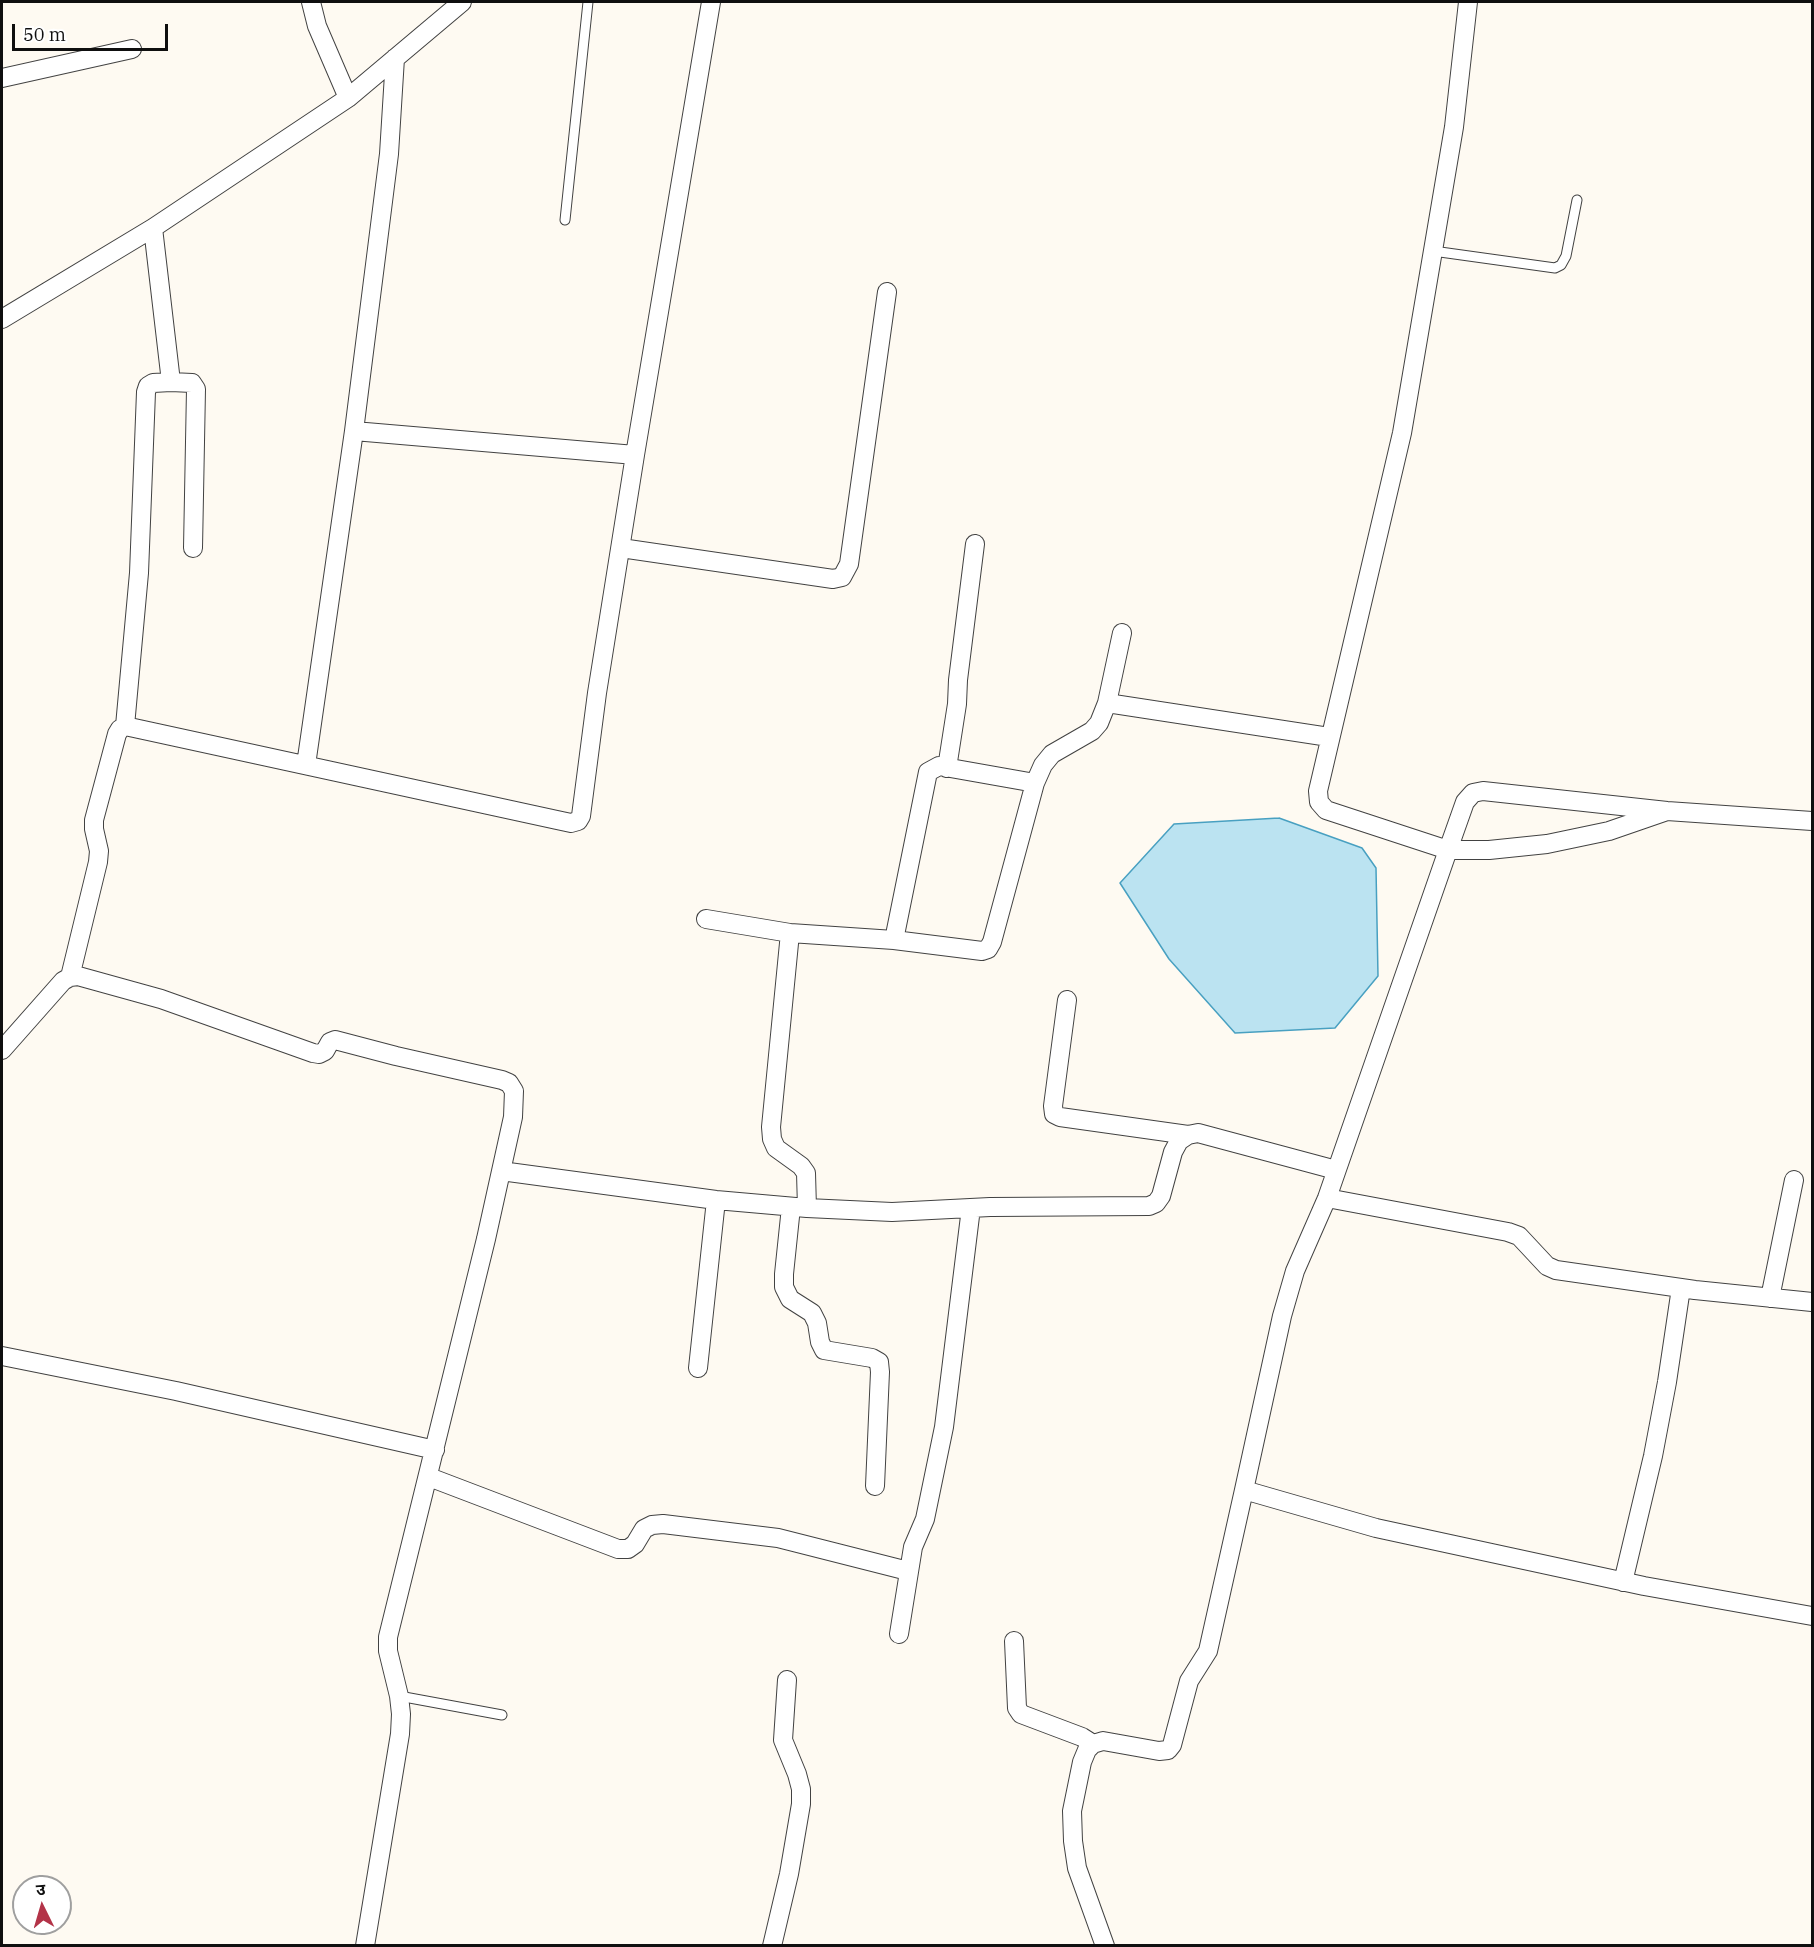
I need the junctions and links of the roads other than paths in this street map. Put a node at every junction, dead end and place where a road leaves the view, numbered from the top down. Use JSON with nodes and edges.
{"nodes":[{"id":1,"x":311,"y":2,"type":"edge"},
{"id":2,"x":462,"y":2,"type":"edge"},
{"id":3,"x":588,"y":2,"type":"edge"},
{"id":4,"x":711,"y":2,"type":"edge"},
{"id":5,"x":1468,"y":2,"type":"edge"},
{"id":6,"x":132,"y":49,"type":"dead end"},
{"id":7,"x":395,"y":58,"type":"junction"},
{"id":8,"x":2,"y":78,"type":"edge"},
{"id":9,"x":348,"y":98,"type":"junction"},
{"id":10,"x":1577,"y":200,"type":"dead end"},
{"id":11,"x":565,"y":220,"type":"dead end"},
{"id":12,"x":153,"y":228,"type":"junction"},
{"id":13,"x":1433,"y":250,"type":"junction"},
{"id":14,"x":887,"y":292,"type":"dead end"},
{"id":15,"x":2,"y":319,"type":"edge"},
{"id":16,"x":171,"y":382,"type":"junction"},
{"id":17,"x":354,"y":431,"type":"junction"},
{"id":18,"x":635,"y":455,"type":"junction"},
{"id":19,"x":975,"y":544,"type":"dead end"},
{"id":20,"x":193,"y":548,"type":"dead end"},
{"id":21,"x":621,"y":548,"type":"junction"},
{"id":22,"x":1122,"y":633,"type":"dead end"},
{"id":23,"x":1107,"y":704,"type":"junction"},
{"id":24,"x":125,"y":726,"type":"junction"},
{"id":25,"x":1329,"y":737,"type":"junction"},
{"id":26,"x":306,"y":765,"type":"junction"},
{"id":27,"x":947,"y":768,"type":"junction"},
{"id":28,"x":1035,"y":783,"type":"junction"},
{"id":29,"x":1667,"y":811,"type":"junction"},
{"id":30,"x":1812,"y":820,"type":"edge"},
{"id":31,"x":1448,"y":850,"type":"junction"},
{"id":32,"x":706,"y":919,"type":"dead end"},
{"id":33,"x":790,"y":933,"type":"junction"},
{"id":34,"x":894,"y":940,"type":"junction"},
{"id":35,"x":70,"y":976,"type":"junction"},
{"id":36,"x":1067,"y":1000,"type":"dead end"},
{"id":37,"x":3,"y":1047,"type":"edge"},
{"id":38,"x":1188,"y":1136,"type":"junction"},
{"id":39,"x":1336,"y":1170,"type":"junction"},
{"id":40,"x":501,"y":1171,"type":"junction"},
{"id":41,"x":1794,"y":1180,"type":"dead end"},
{"id":42,"x":1327,"y":1198,"type":"junction"},
{"id":43,"x":716,"y":1200,"type":"junction"},
{"id":44,"x":799,"y":1208,"type":"junction"},
{"id":45,"x":971,"y":1208,"type":"junction"},
{"id":46,"x":1681,"y":1288,"type":"junction"},
{"id":47,"x":1770,"y":1298,"type":"junction"},
{"id":48,"x":1812,"y":1302,"type":"edge"},
{"id":49,"x":2,"y":1356,"type":"edge"},
{"id":50,"x":698,"y":1368,"type":"dead end"},
{"id":51,"x":435,"y":1450,"type":"junction"},
{"id":52,"x":429,"y":1477,"type":"junction"},
{"id":53,"x":875,"y":1486,"type":"dead end"},
{"id":54,"x":1244,"y":1490,"type":"junction"},
{"id":55,"x":908,"y":1571,"type":"junction"},
{"id":56,"x":1623,"y":1582,"type":"junction"},
{"id":57,"x":1812,"y":1616,"type":"edge"},
{"id":58,"x":899,"y":1634,"type":"dead end"},
{"id":59,"x":1014,"y":1641,"type":"dead end"},
{"id":60,"x":787,"y":1680,"type":"dead end"},
{"id":61,"x":399,"y":1696,"type":"junction"},
{"id":62,"x":502,"y":1715,"type":"dead end"},
{"id":63,"x":1093,"y":1744,"type":"junction"},
{"id":64,"x":365,"y":1946,"type":"edge"},
{"id":65,"x":772,"y":1946,"type":"edge"},
{"id":66,"x":1105,"y":1946,"type":"edge"}],
"edges":[{"from":1,"to":9,"type":"street"},
{"from":2,"to":7,"type":"street"},
{"from":3,"to":11,"type":"lane"},
{"from":4,"to":18,"type":"street"},
{"from":5,"to":13,"type":"street"},
{"from":6,"to":8,"type":"street"},
{"from":7,"to":9,"type":"street"},
{"from":7,"to":17,"type":"street"},
{"from":9,"to":12,"type":"street"},
{"from":10,"to":13,"type":"lane"},
{"from":12,"to":15,"type":"street"},
{"from":12,"to":16,"type":"street"},
{"from":13,"to":25,"type":"street"},
{"from":14,"to":21,"type":"street"},
{"from":16,"to":20,"type":"street"},
{"from":16,"to":24,"type":"street"},
{"from":17,"to":18,"type":"street"},
{"from":17,"to":26,"type":"street"},
{"from":18,"to":21,"type":"street"},
{"from":19,"to":27,"type":"street"},
{"from":21,"to":26,"type":"street"},
{"from":22,"to":23,"type":"street"},
{"from":23,"to":25,"type":"street"},
{"from":23,"to":28,"type":"street"},
{"from":24,"to":26,"type":"street"},
{"from":24,"to":35,"type":"street"},
{"from":25,"to":31,"type":"street"},
{"from":27,"to":28,"type":"street"},
{"from":27,"to":34,"type":"street"},
{"from":28,"to":34,"type":"street"},
{"from":29,"to":30,"type":"street"},
{"from":29,"to":31,"type":"street"},
{"from":29,"to":31,"type":"street"},
{"from":31,"to":39,"type":"street"},
{"from":32,"to":33,"type":"street"},
{"from":33,"to":34,"type":"street"},
{"from":33,"to":44,"type":"street"},
{"from":35,"to":37,"type":"street"},
{"from":35,"to":40,"type":"street"},
{"from":36,"to":38,"type":"street"},
{"from":38,"to":39,"type":"street"},
{"from":38,"to":45,"type":"street"},
{"from":39,"to":42,"type":"street"},
{"from":40,"to":43,"type":"street"},
{"from":40,"to":51,"type":"street"},
{"from":41,"to":47,"type":"street"},
{"from":42,"to":46,"type":"street"},
{"from":42,"to":54,"type":"street"},
{"from":43,"to":44,"type":"street"},
{"from":43,"to":50,"type":"street"},
{"from":44,"to":45,"type":"street"},
{"from":44,"to":53,"type":"street"},
{"from":45,"to":55,"type":"street"},
{"from":46,"to":47,"type":"street"},
{"from":46,"to":56,"type":"street"},
{"from":47,"to":48,"type":"street"},
{"from":49,"to":51,"type":"street"},
{"from":51,"to":52,"type":"street"},
{"from":52,"to":55,"type":"street"},
{"from":52,"to":61,"type":"street"},
{"from":54,"to":56,"type":"street"},
{"from":54,"to":63,"type":"street"},
{"from":55,"to":58,"type":"street"},
{"from":56,"to":57,"type":"street"},
{"from":59,"to":63,"type":"street"},
{"from":60,"to":65,"type":"street"},
{"from":61,"to":62,"type":"lane"},
{"from":61,"to":64,"type":"street"},
{"from":63,"to":66,"type":"street"}]}
